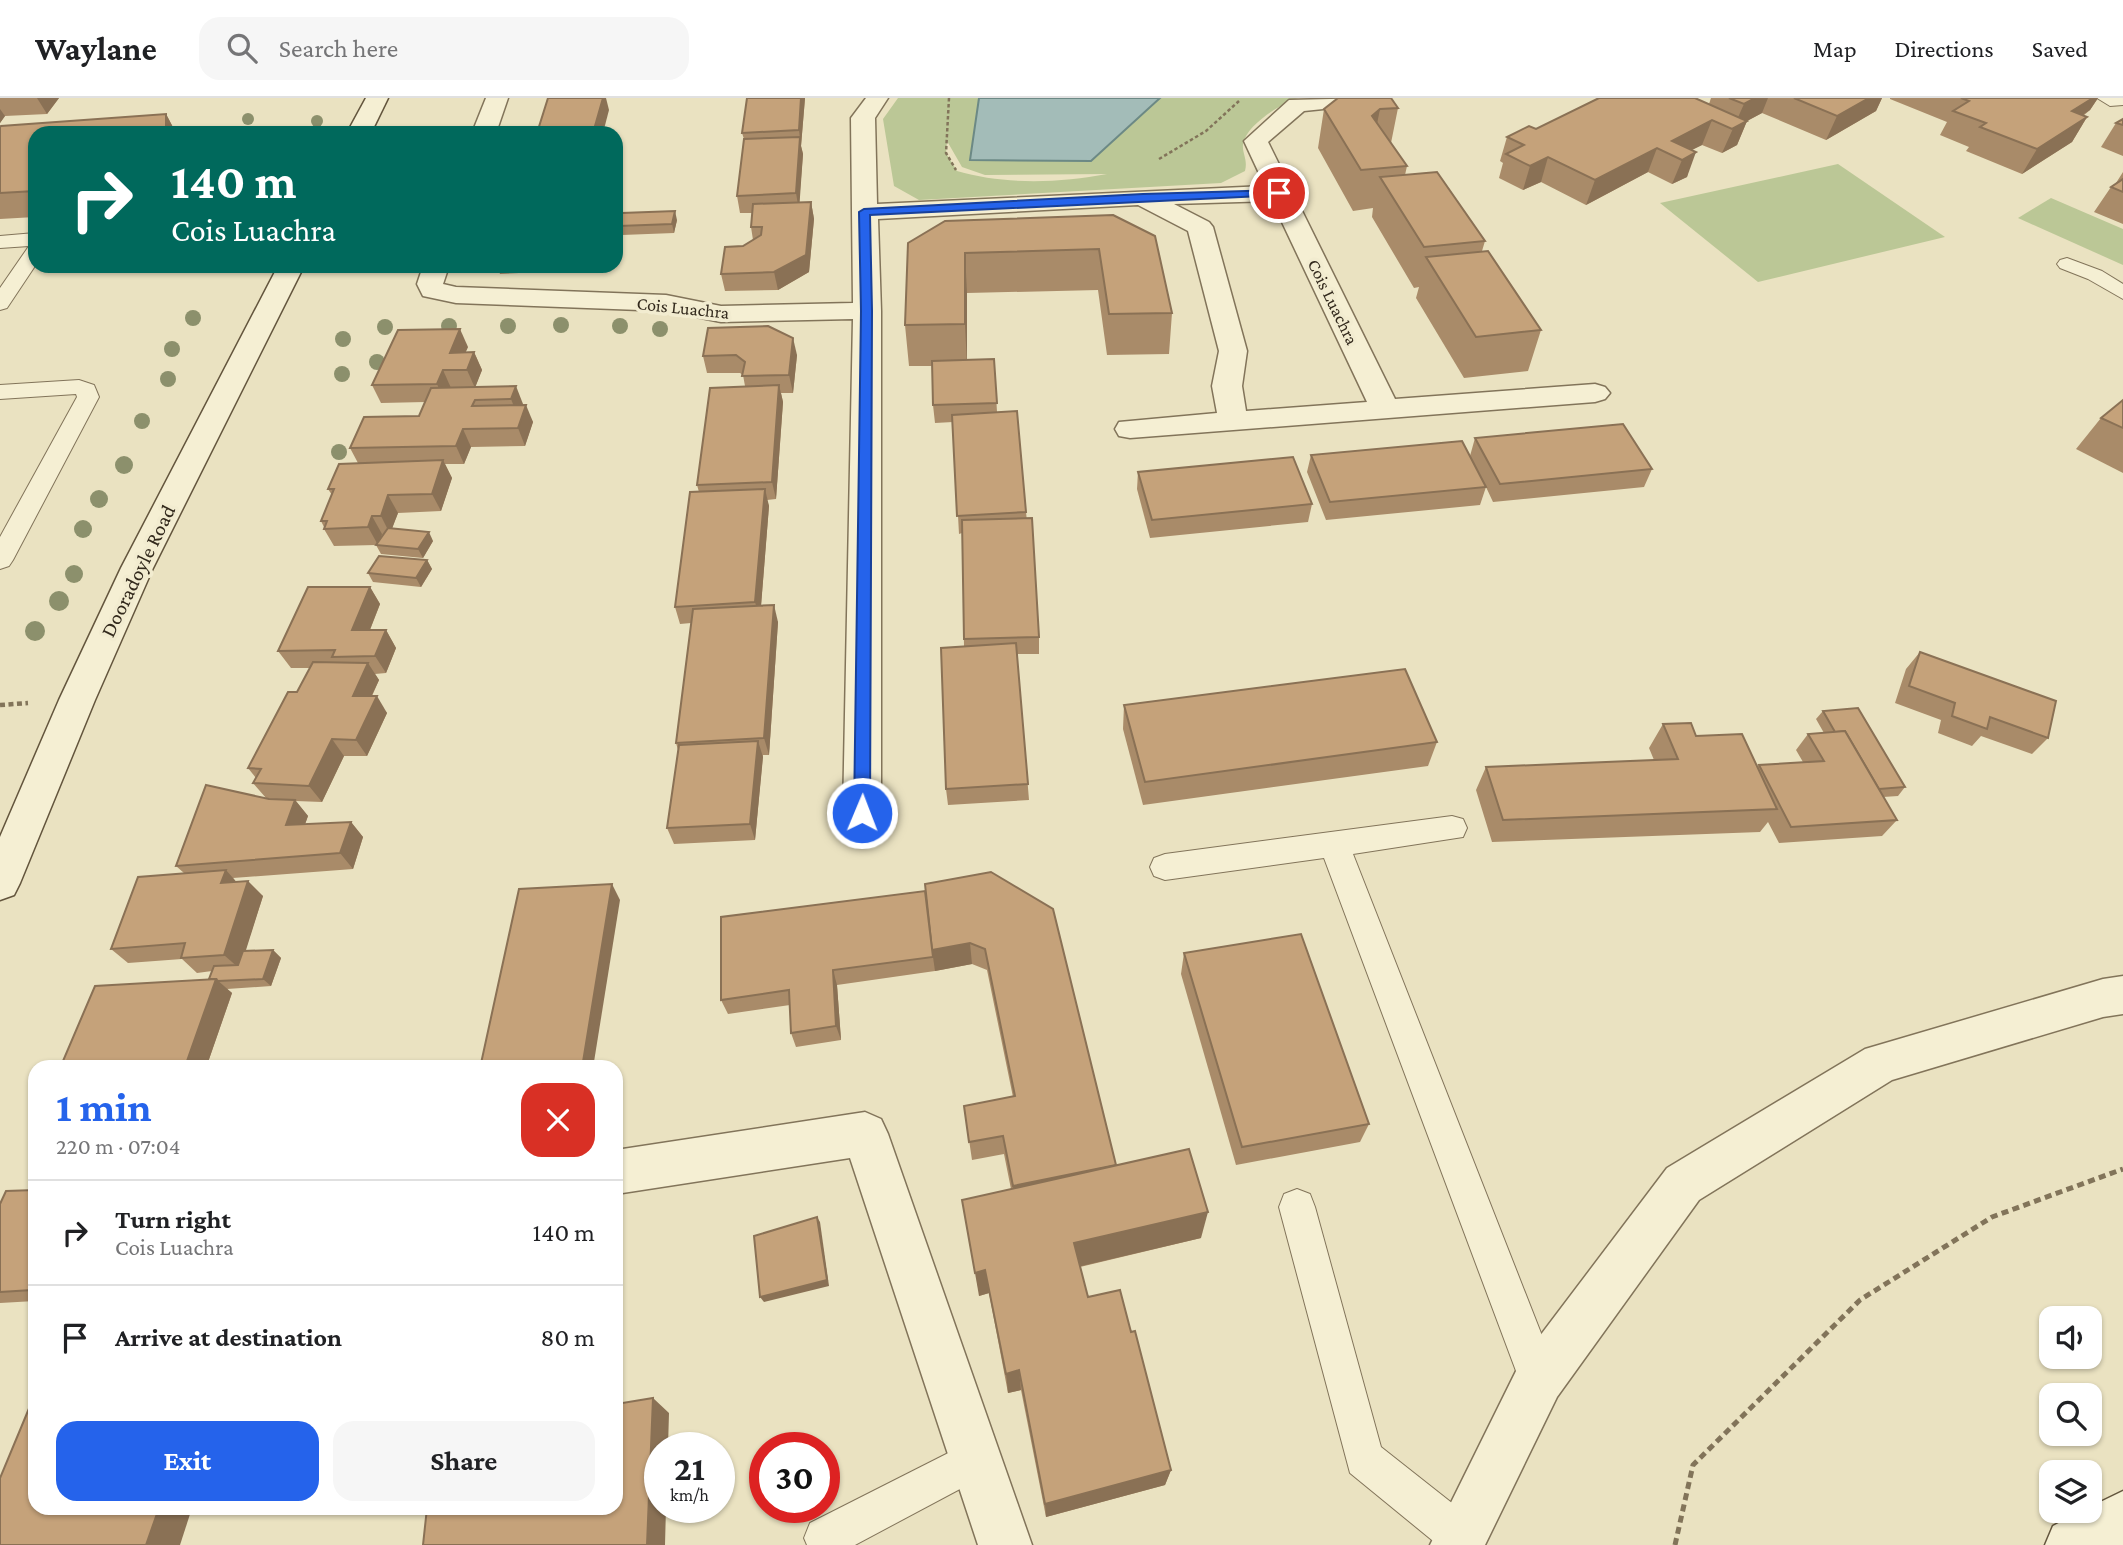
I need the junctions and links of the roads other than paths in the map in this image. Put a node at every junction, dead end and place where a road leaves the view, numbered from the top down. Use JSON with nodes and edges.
{"nodes":[{"id":1,"x":377,"y":98,"type":"edge"},
{"id":2,"x":497,"y":98,"type":"edge"},
{"id":3,"x":877,"y":98,"type":"edge"},
{"id":4,"x":1362,"y":98,"type":"edge"},
{"id":5,"x":2106,"y":98,"type":"edge"},
{"id":6,"x":2123,"y":98,"type":"edge"},
{"id":7,"x":363,"y":126,"type":"edge"},
{"id":8,"x":487,"y":126,"type":"edge"},
{"id":9,"x":1279,"y":193,"type":"junction"},
{"id":10,"x":1143,"y":197,"type":"junction"},
{"id":11,"x":864,"y":212,"type":"junction"},
{"id":12,"x":28,"y":240,"type":"edge"},
{"id":13,"x":0,"y":242,"type":"edge"},
{"id":14,"x":28,"y":261,"type":"edge"},
{"id":15,"x":2067,"y":264,"type":"dead end"},
{"id":16,"x":287,"y":273,"type":"edge"},
{"id":17,"x":434,"y":273,"type":"edge"},
{"id":18,"x":2123,"y":292,"type":"edge"},
{"id":19,"x":0,"y":304,"type":"edge"},
{"id":20,"x":867,"y":311,"type":"junction"},
{"id":21,"x":0,"y":392,"type":"edge"},
{"id":22,"x":1595,"y":393,"type":"dead end"},
{"id":23,"x":1387,"y":411,"type":"junction"},
{"id":24,"x":1233,"y":421,"type":"junction"},
{"id":25,"x":1130,"y":429,"type":"dead end"},
{"id":26,"x":0,"y":560,"type":"edge"},
{"id":27,"x":862,"y":813,"type":"dead end"},
{"id":28,"x":1452,"y":828,"type":"dead end"},
{"id":29,"x":1334,"y":844,"type":"junction"},
{"id":30,"x":1166,"y":867,"type":"dead end"},
{"id":31,"x":0,"y":883,"type":"edge"},
{"id":32,"x":2123,"y":995,"type":"edge"},
{"id":33,"x":623,"y":1171,"type":"edge"},
{"id":34,"x":1297,"y":1207,"type":"dead end"},
{"id":35,"x":1539,"y":1379,"type":"junction"},
{"id":36,"x":976,"y":1459,"type":"junction"},
{"id":37,"x":2123,"y":1518,"type":"edge"},
{"id":38,"x":825,"y":1538,"type":"dead end"},
{"id":39,"x":1459,"y":1541,"type":"edge"},
{"id":40,"x":1005,"y":1545,"type":"edge"},
{"id":41,"x":2072,"y":1545,"type":"edge"}],
"edges":[{"from":1,"to":7,"type":"street"},
{"from":2,"to":8,"type":"street"},
{"from":3,"to":11,"type":"street"},
{"from":4,"to":9,"type":"street","name":"Cois Luachra"},
{"from":5,"to":6,"type":"lane"},
{"from":9,"to":10,"type":"street"},
{"from":9,"to":23,"type":"street","name":"Cois Luachra"},
{"from":10,"to":11,"type":"street"},
{"from":10,"to":24,"type":"street"},
{"from":11,"to":20,"type":"street"},
{"from":12,"to":13,"type":"lane"},
{"from":14,"to":19,"type":"lane"},
{"from":15,"to":18,"type":"lane"},
{"from":16,"to":31,"type":"street","name":"Dooradoyle Road"},
{"from":17,"to":20,"type":"street","name":"Cois Luachra"},
{"from":20,"to":27,"type":"street"},
{"from":21,"to":26,"type":"lane"},
{"from":22,"to":23,"type":"street"},
{"from":23,"to":24,"type":"street"},
{"from":24,"to":25,"type":"street"},
{"from":28,"to":29,"type":"lane"},
{"from":29,"to":30,"type":"lane"},
{"from":29,"to":35,"type":"lane"},
{"from":32,"to":35,"type":"street"},
{"from":33,"to":36,"type":"street"},
{"from":34,"to":39,"type":"lane"},
{"from":35,"to":39,"type":"street"},
{"from":36,"to":38,"type":"lane"},
{"from":36,"to":40,"type":"street"},
{"from":37,"to":41,"type":"street"}]}
